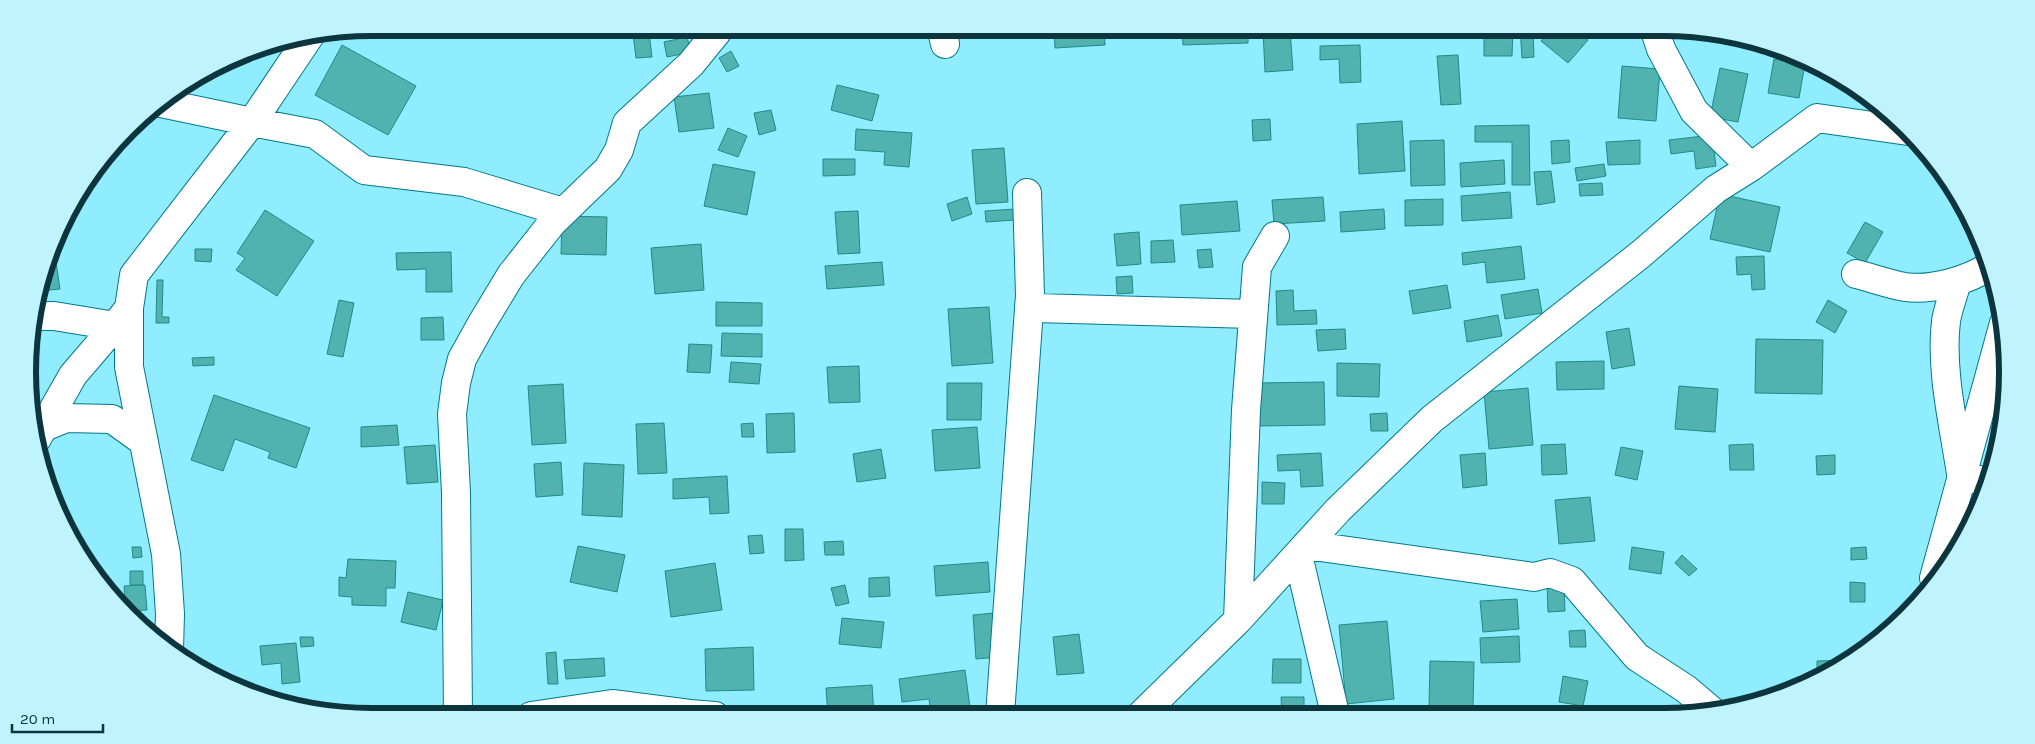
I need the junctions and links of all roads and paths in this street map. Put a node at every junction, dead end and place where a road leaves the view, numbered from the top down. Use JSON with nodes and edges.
{"nodes":[{"id":1,"x":713,"y":36,"type":"edge"},
{"id":2,"x":1657,"y":36,"type":"edge"},
{"id":3,"x":305,"y":43,"type":"edge"},
{"id":4,"x":170,"y":105,"type":"edge"},
{"id":5,"x":252,"y":122,"type":"junction"},
{"id":6,"x":1894,"y":129,"type":"edge"},
{"id":7,"x":1751,"y":167,"type":"junction"},
{"id":8,"x":1027,"y":193,"type":"dead end"},
{"id":9,"x":563,"y":212,"type":"junction"},
{"id":10,"x":1275,"y":236,"type":"dead end"},
{"id":11,"x":1983,"y":270,"type":"edge"},
{"id":12,"x":1856,"y":274,"type":"dead end"},
{"id":13,"x":1957,"y":281,"type":"junction"},
{"id":14,"x":1030,"y":306,"type":"junction"},
{"id":15,"x":1254,"y":314,"type":"junction"},
{"id":16,"x":41,"y":316,"type":"edge"},
{"id":17,"x":122,"y":317,"type":"junction"},
{"id":18,"x":1998,"y":346,"type":"edge"},
{"id":19,"x":42,"y":430,"type":"edge"},
{"id":20,"x":42,"y":432,"type":"edge"},
{"id":21,"x":144,"y":442,"type":"junction"},
{"id":22,"x":1961,"y":474,"type":"junction"},
{"id":23,"x":1981,"y":481,"type":"edge"},
{"id":24,"x":1302,"y":550,"type":"junction"},
{"id":25,"x":1937,"y":565,"type":"edge"},
{"id":26,"x":1238,"y":620,"type":"junction"},
{"id":27,"x":169,"y":639,"type":"edge"},
{"id":28,"x":1705,"y":705,"type":"edge"},
{"id":29,"x":458,"y":708,"type":"edge"},
{"id":30,"x":585,"y":708,"type":"edge"},
{"id":31,"x":643,"y":708,"type":"edge"},
{"id":32,"x":1001,"y":708,"type":"edge"},
{"id":33,"x":1148,"y":708,"type":"edge"},
{"id":34,"x":1334,"y":708,"type":"edge"}],
"edges":[{"from":1,"to":9,"type":"street"},
{"from":2,"to":7,"type":"street"},
{"from":3,"to":5,"type":"street"},
{"from":4,"to":5,"type":"street"},
{"from":5,"to":9,"type":"street"},
{"from":5,"to":17,"type":"street"},
{"from":6,"to":7,"type":"street"},
{"from":7,"to":24,"type":"street"},
{"from":8,"to":14,"type":"street"},
{"from":9,"to":29,"type":"street"},
{"from":10,"to":15,"type":"street"},
{"from":11,"to":13,"type":"street"},
{"from":12,"to":13,"type":"street"},
{"from":13,"to":22,"type":"street"},
{"from":14,"to":15,"type":"street"},
{"from":14,"to":32,"type":"street"},
{"from":15,"to":26,"type":"street"},
{"from":16,"to":17,"type":"street"},
{"from":17,"to":19,"type":"street"},
{"from":17,"to":21,"type":"street"},
{"from":18,"to":22,"type":"street"},
{"from":20,"to":21,"type":"street"},
{"from":21,"to":27,"type":"street"},
{"from":22,"to":23,"type":"street"},
{"from":22,"to":25,"type":"street"},
{"from":24,"to":26,"type":"street"},
{"from":24,"to":28,"type":"street"},
{"from":24,"to":34,"type":"street"},
{"from":26,"to":33,"type":"street"},
{"from":30,"to":31,"type":"street"}]}
